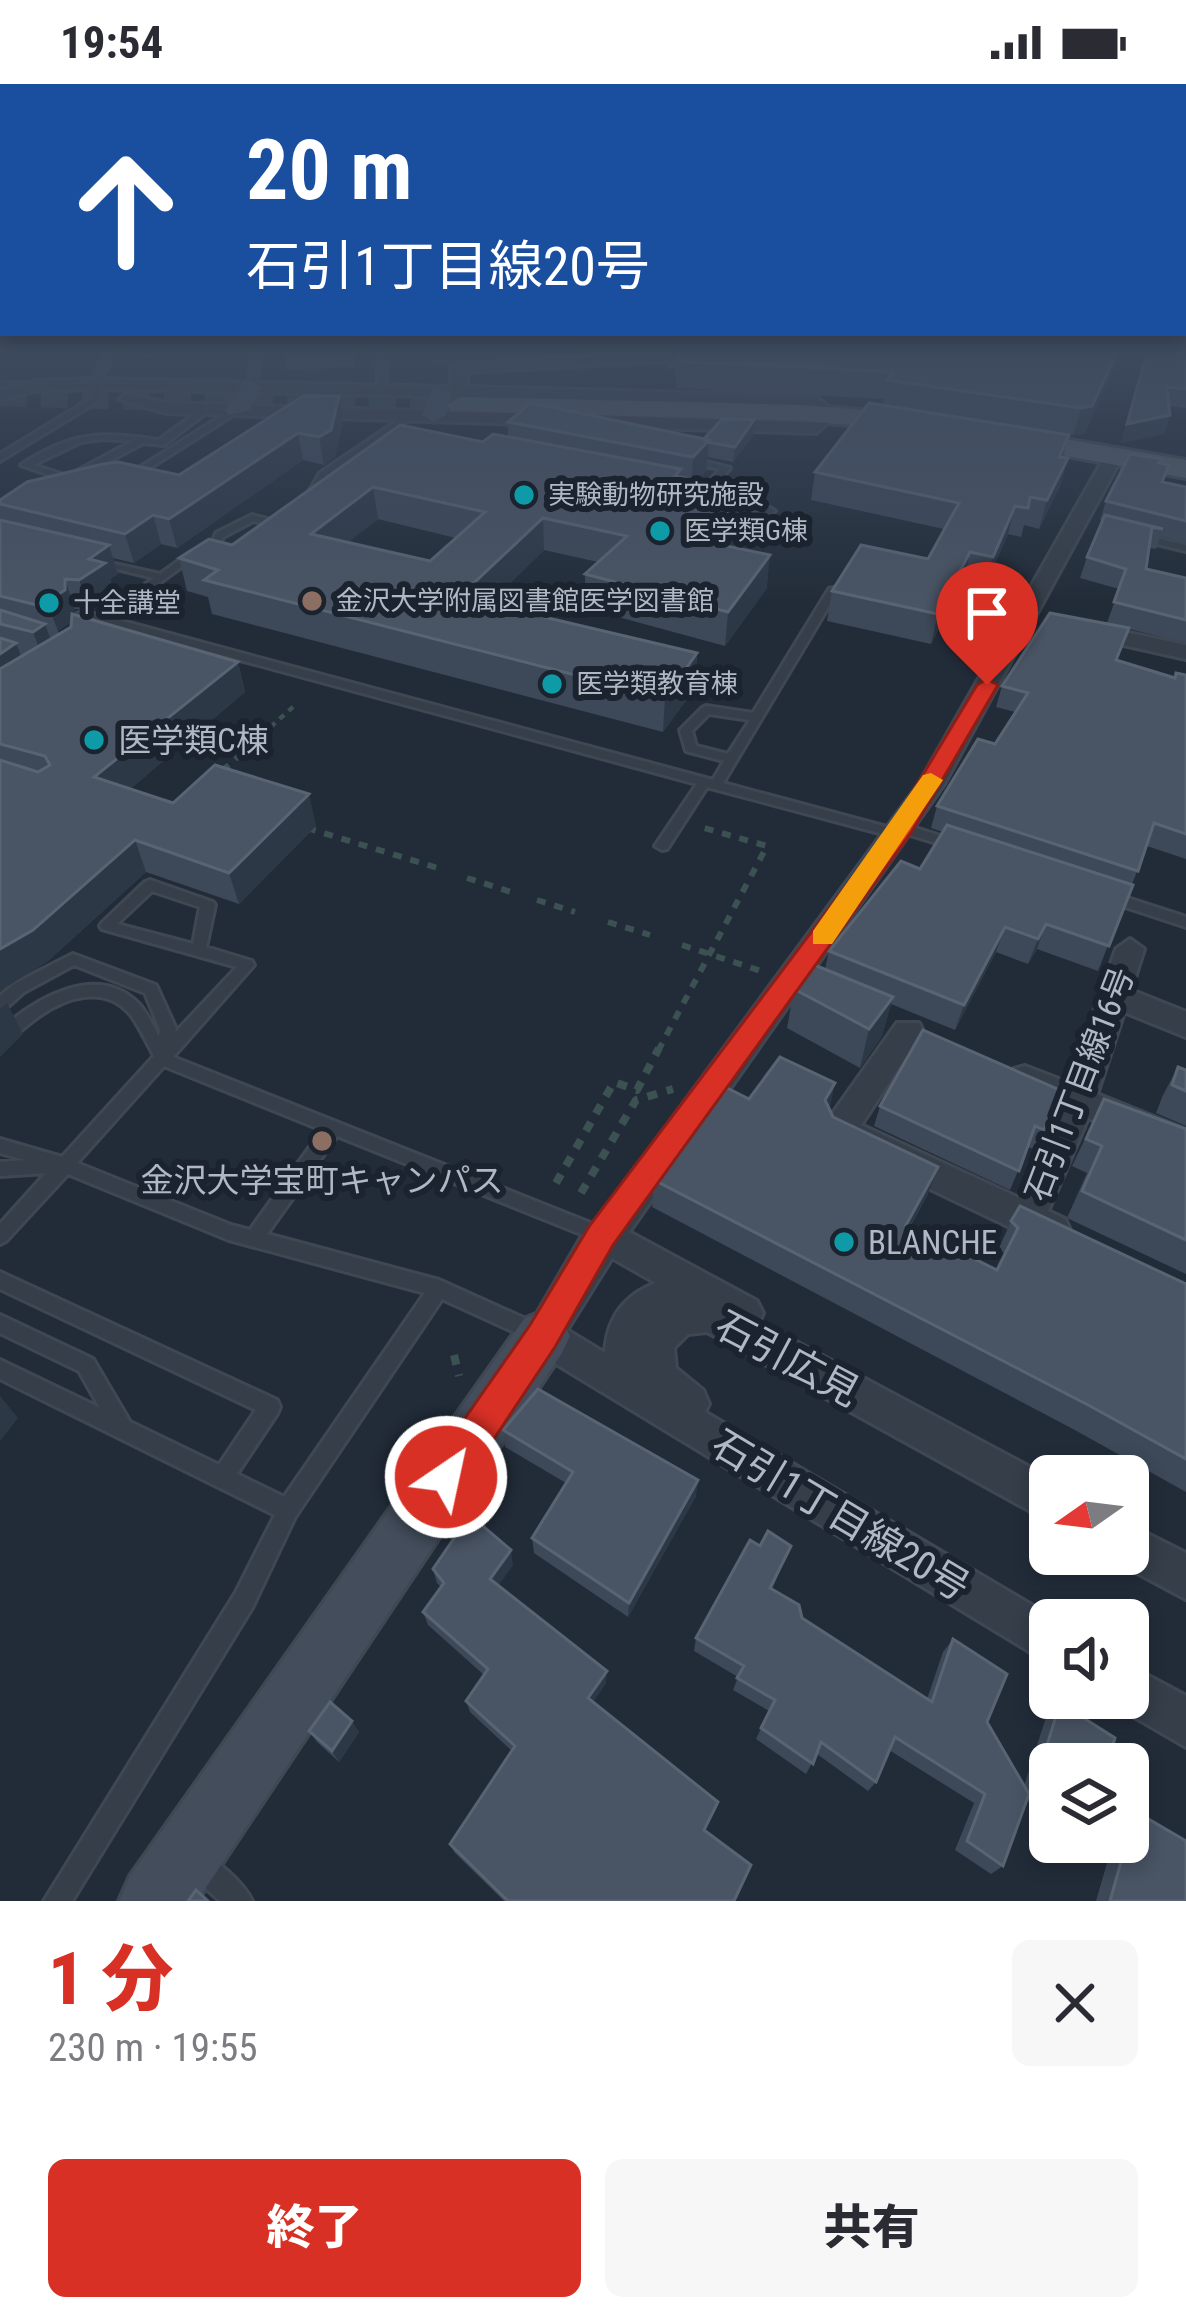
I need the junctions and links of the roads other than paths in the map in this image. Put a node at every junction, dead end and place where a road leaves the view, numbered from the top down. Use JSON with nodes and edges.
{"nodes":[{"id":1,"x":39,"y":434,"type":"edge"},
{"id":2,"x":87,"y":434,"type":"edge"},
{"id":3,"x":102,"y":434,"type":"edge"},
{"id":4,"x":174,"y":434,"type":"edge"},
{"id":5,"x":199,"y":434,"type":"edge"},
{"id":6,"x":989,"y":434,"type":"edge"},
{"id":7,"x":383,"y":435,"type":"joint"},
{"id":8,"x":406,"y":439,"type":"edge"},
{"id":9,"x":142,"y":440,"type":"junction"},
{"id":10,"x":1114,"y":455,"type":"junction"},
{"id":11,"x":0,"y":458,"type":"edge"},
{"id":12,"x":695,"y":462,"type":"edge"},
{"id":13,"x":1186,"y":469,"type":"edge"},
{"id":14,"x":121,"y":482,"type":"edge"},
{"id":15,"x":679,"y":493,"type":"edge"},
{"id":16,"x":701,"y":497,"type":"junction"},
{"id":17,"x":770,"y":511,"type":"dead end"},
{"id":18,"x":294,"y":517,"type":"junction"},
{"id":19,"x":1120,"y":533,"type":"edge"},
{"id":20,"x":267,"y":537,"type":"edge"},
{"id":21,"x":237,"y":546,"type":"edge"},
{"id":22,"x":215,"y":547,"type":"junction"},
{"id":23,"x":1186,"y":548,"type":"edge"},
{"id":24,"x":78,"y":556,"type":"edge"},
{"id":25,"x":162,"y":577,"type":"junction"},
{"id":26,"x":834,"y":590,"type":"edge"},
{"id":27,"x":82,"y":614,"type":"edge"},
{"id":28,"x":102,"y":619,"type":"junction"},
{"id":29,"x":1051,"y":621,"type":"junction"},
{"id":30,"x":87,"y":630,"type":"edge"},
{"id":31,"x":1186,"y":652,"type":"edge"},
{"id":32,"x":757,"y":717,"type":"junction"},
{"id":33,"x":732,"y":759,"type":"junction"},
{"id":34,"x":710,"y":784,"type":"junction"},
{"id":35,"x":901,"y":831,"type":"junction"},
{"id":36,"x":662,"y":846,"type":"dead end"},
{"id":37,"x":982,"y":854,"type":"edge"},
{"id":38,"x":1095,"y":892,"type":"edge"},
{"id":39,"x":1186,"y":922,"type":"edge"},
{"id":40,"x":199,"y":947,"type":"junction"},
{"id":41,"x":1130,"y":949,"type":"dead end"},
{"id":42,"x":779,"y":977,"type":"junction"},
{"id":43,"x":1115,"y":996,"type":"junction"},
{"id":44,"x":830,"y":997,"type":"edge"},
{"id":45,"x":0,"y":1005,"type":"edge"},
{"id":46,"x":869,"y":1014,"type":"edge"},
{"id":47,"x":1186,"y":1025,"type":"edge"},
{"id":48,"x":0,"y":1040,"type":"edge"},
{"id":49,"x":165,"y":1060,"type":"junction"},
{"id":50,"x":994,"y":1065,"type":"edge"},
{"id":51,"x":1079,"y":1100,"type":"junction"},
{"id":52,"x":333,"y":1129,"type":"junction"},
{"id":53,"x":1186,"y":1145,"type":"edge"},
{"id":54,"x":0,"y":1146,"type":"edge"},
{"id":55,"x":65,"y":1165,"type":"junction"},
{"id":56,"x":0,"y":1169,"type":"edge"},
{"id":57,"x":1027,"y":1218,"type":"junction"},
{"id":58,"x":602,"y":1235,"type":"junction"},
{"id":59,"x":0,"y":1236,"type":"edge"},
{"id":60,"x":254,"y":1239,"type":"junction"},
{"id":61,"x":1086,"y":1248,"type":"edge"},
{"id":62,"x":0,"y":1280,"type":"edge"},
{"id":63,"x":439,"y":1288,"type":"junction"},
{"id":64,"x":700,"y":1288,"type":"junction"},
{"id":65,"x":0,"y":1324,"type":"edge"},
{"id":66,"x":543,"y":1336,"type":"junction"},
{"id":67,"x":0,"y":1369,"type":"edge"},
{"id":68,"x":633,"y":1389,"type":"junction"},
{"id":69,"x":125,"y":1431,"type":"junction"},
{"id":70,"x":1029,"y":1470,"type":"edge"},
{"id":71,"x":222,"y":1479,"type":"junction"},
{"id":72,"x":1029,"y":1490,"type":"edge"},
{"id":73,"x":288,"y":1510,"type":"junction"},
{"id":74,"x":1149,"y":1538,"type":"edge"},
{"id":75,"x":1149,"y":1557,"type":"edge"},
{"id":76,"x":1186,"y":1558,"type":"edge"},
{"id":77,"x":1186,"y":1577,"type":"edge"},
{"id":78,"x":1029,"y":1606,"type":"edge"},
{"id":79,"x":1029,"y":1628,"type":"edge"},
{"id":80,"x":1149,"y":1677,"type":"edge"},
{"id":81,"x":1186,"y":1699,"type":"edge"},
{"id":82,"x":1149,"y":1701,"type":"edge"},
{"id":83,"x":1186,"y":1723,"type":"edge"},
{"id":84,"x":171,"y":1878,"type":"edge"},
{"id":85,"x":57,"y":1901,"type":"edge"},
{"id":86,"x":239,"y":1901,"type":"edge"}],
"edges":[{"from":1,"to":11,"type":"lane"},
{"from":2,"to":9,"type":"lane"},
{"from":3,"to":9,"type":"lane"},
{"from":4,"to":9,"type":"lane"},
{"from":5,"to":14,"type":"lane"},
{"from":6,"to":10,"type":"main road"},
{"from":7,"to":8,"type":"lane"},
{"from":7,"to":18,"type":"lane"},
{"from":10,"to":13,"type":"main road"},
{"from":10,"to":29,"type":"street"},
{"from":12,"to":16,"type":"lane"},
{"from":15,"to":16,"type":"lane"},
{"from":16,"to":17,"type":"lane"},
{"from":18,"to":20,"type":"lane"},
{"from":18,"to":22,"type":"lane"},
{"from":19,"to":23,"type":"lane"},
{"from":21,"to":22,"type":"lane"},
{"from":22,"to":25,"type":"lane"},
{"from":24,"to":25,"type":"lane"},
{"from":25,"to":28,"type":"lane"},
{"from":26,"to":32,"type":"lane"},
{"from":27,"to":28,"type":"lane"},
{"from":28,"to":30,"type":"lane"},
{"from":28,"to":34,"type":"lane"},
{"from":29,"to":31,"type":"street"},
{"from":29,"to":35,"type":"street"},
{"from":32,"to":33,"type":"lane"},
{"from":32,"to":33,"type":"lane"},
{"from":33,"to":34,"type":"lane"},
{"from":34,"to":35,"type":"lane"},
{"from":34,"to":36,"type":"lane"},
{"from":35,"to":37,"type":"lane"},
{"from":35,"to":42,"type":"street"},
{"from":38,"to":39,"type":"lane"},
{"from":40,"to":40,"type":"lane"},
{"from":40,"to":49,"type":"lane"},
{"from":41,"to":43,"type":"street","name":"石引1丁目線16号"},
{"from":42,"to":44,"type":"street"},
{"from":42,"to":58,"type":"street"},
{"from":43,"to":47,"type":"street"},
{"from":43,"to":51,"type":"street","name":"石引1丁目線16号"},
{"from":45,"to":49,"type":"lane"},
{"from":46,"to":57,"type":"street"},
{"from":48,"to":49,"type":"lane"},
{"from":49,"to":52,"type":"lane"},
{"from":49,"to":55,"type":"lane"},
{"from":50,"to":51,"type":"street"},
{"from":51,"to":53,"type":"street"},
{"from":51,"to":57,"type":"street","name":"石引1丁目線16号"},
{"from":52,"to":58,"type":"lane"},
{"from":52,"to":60,"type":"lane"},
{"from":54,"to":55,"type":"lane"},
{"from":55,"to":56,"type":"lane"},
{"from":55,"to":59,"type":"lane"},
{"from":55,"to":60,"type":"lane"},
{"from":57,"to":61,"type":"street"},
{"from":58,"to":64,"type":"street"},
{"from":58,"to":66,"type":"street"},
{"from":60,"to":63,"type":"lane"},
{"from":62,"to":71,"type":"lane"},
{"from":63,"to":66,"type":"lane"},
{"from":63,"to":73,"type":"lane"},
{"from":64,"to":68,"type":"street"},
{"from":64,"to":70,"type":"street"},
{"from":65,"to":69,"type":"lane"},
{"from":66,"to":68,"type":"street","name":"石引1丁目線20号"},
{"from":66,"to":84,"type":"street"},
{"from":67,"to":69,"type":"lane"},
{"from":68,"to":79,"type":"street","name":"石引1丁目線20号"},
{"from":69,"to":71,"type":"lane"},
{"from":71,"to":73,"type":"lane"},
{"from":72,"to":78,"type":"street","name":"石引広見"},
{"from":73,"to":85,"type":"lane"},
{"from":74,"to":76,"type":"street"},
{"from":75,"to":77,"type":"street"},
{"from":80,"to":81,"type":"street"},
{"from":82,"to":83,"type":"street"},
{"from":84,"to":86,"type":"lane"}]}
